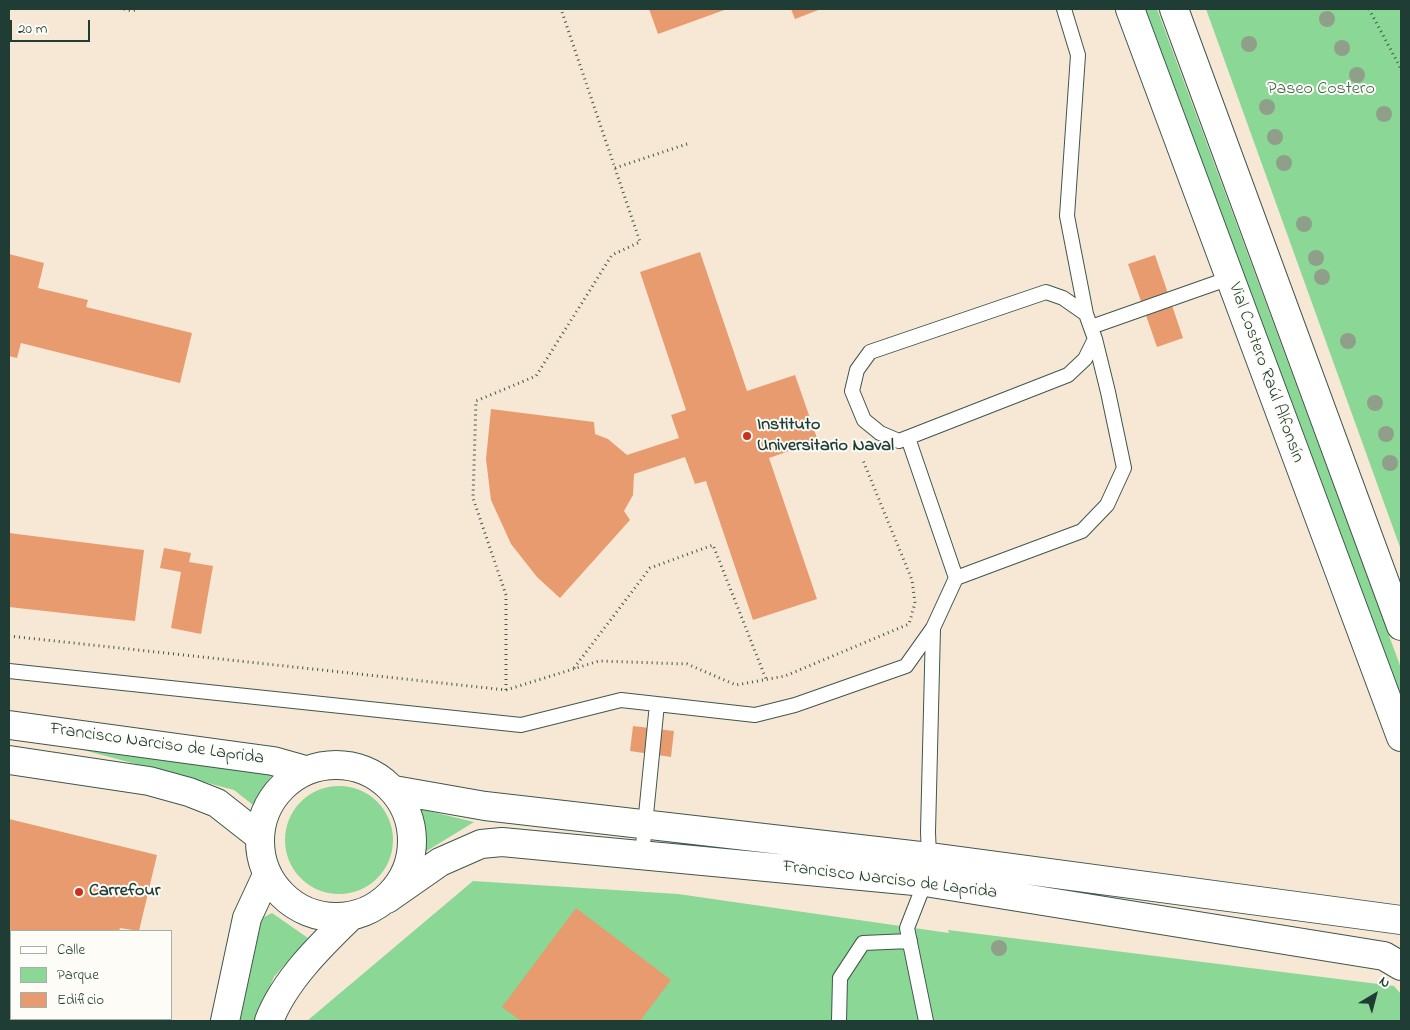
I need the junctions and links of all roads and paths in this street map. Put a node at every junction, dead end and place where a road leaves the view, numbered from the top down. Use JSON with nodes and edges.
{"nodes":[{"id":1,"x":124,"y":9,"type":"edge"},
{"id":2,"x":138,"y":9,"type":"edge"},
{"id":3,"x":561,"y":9,"type":"edge"},
{"id":4,"x":1064,"y":9,"type":"edge"},
{"id":5,"x":1130,"y":9,"type":"edge"},
{"id":6,"x":1174,"y":9,"type":"edge"},
{"id":7,"x":1368,"y":9,"type":"edge"},
{"id":8,"x":1401,"y":69,"type":"edge"},
{"id":9,"x":690,"y":143,"type":"dead end"},
{"id":10,"x":615,"y":168,"type":"junction"},
{"id":11,"x":1230,"y":278,"type":"junction"},
{"id":12,"x":1091,"y":327,"type":"junction"},
{"id":13,"x":908,"y":438,"type":"junction"},
{"id":14,"x":862,"y":458,"type":"dead end"},
{"id":15,"x":956,"y":578,"type":"junction"},
{"id":16,"x":1401,"y":626,"type":"edge"},
{"id":17,"x":933,"y":628,"type":"junction"},
{"id":18,"x":9,"y":636,"type":"edge"},
{"id":19,"x":574,"y":669,"type":"junction"},
{"id":20,"x":9,"y":671,"type":"edge"},
{"id":21,"x":766,"y":679,"type":"junction"},
{"id":22,"x":506,"y":690,"type":"junction"},
{"id":23,"x":657,"y":704,"type":"junction"},
{"id":24,"x":9,"y":725,"type":"edge"},
{"id":25,"x":1401,"y":737,"type":"edge"},
{"id":26,"x":9,"y":760,"type":"edge"},
{"id":27,"x":305,"y":770,"type":"junction"},
{"id":28,"x":394,"y":790,"type":"junction"},
{"id":29,"x":645,"y":824,"type":"junction"},
{"id":30,"x":259,"y":836,"type":"junction"},
{"id":31,"x":642,"y":855,"type":"junction"},
{"id":32,"x":927,"y":869,"type":"junction"},
{"id":33,"x":267,"y":875,"type":"junction"},
{"id":34,"x":387,"y":898,"type":"junction"},
{"id":35,"x":351,"y":916,"type":"junction"},
{"id":36,"x":1401,"y":920,"type":"edge"},
{"id":37,"x":910,"y":941,"type":"junction"},
{"id":38,"x":1401,"y":966,"type":"edge"},
{"id":39,"x":225,"y":1021,"type":"edge"},
{"id":40,"x":270,"y":1021,"type":"edge"},
{"id":41,"x":839,"y":1021,"type":"edge"},
{"id":42,"x":926,"y":1021,"type":"edge"}],
"edges":[{"from":1,"to":2,"type":"path"},
{"from":3,"to":10,"type":"path"},
{"from":4,"to":12,"type":"lane"},
{"from":5,"to":11,"type":"street","name":"Vial Costero Raúl Alfonsín"},
{"from":6,"to":16,"type":"street"},
{"from":7,"to":8,"type":"path"},
{"from":9,"to":10,"type":"path"},
{"from":10,"to":22,"type":"path"},
{"from":11,"to":12,"type":"lane"},
{"from":11,"to":25,"type":"street","name":"Vial Costero Raúl Alfonsín"},
{"from":12,"to":13,"type":"lane"},
{"from":12,"to":13,"type":"lane"},
{"from":12,"to":15,"type":"lane"},
{"from":13,"to":15,"type":"lane"},
{"from":14,"to":21,"type":"path"},
{"from":15,"to":17,"type":"lane"},
{"from":17,"to":23,"type":"lane"},
{"from":17,"to":32,"type":"lane"},
{"from":18,"to":22,"type":"path"},
{"from":19,"to":21,"type":"path"},
{"from":19,"to":21,"type":"path"},
{"from":19,"to":22,"type":"path"},
{"from":20,"to":23,"type":"lane"},
{"from":23,"to":29,"type":"lane"},
{"from":24,"to":27,"type":"street","name":"Francisco Narciso de Laprida"},
{"from":26,"to":30,"type":"street","name":"Francisco Narciso de Laprida"},
{"from":27,"to":28,"type":"street"},
{"from":27,"to":30,"type":"street"},
{"from":28,"to":29,"type":"street","name":"Francisco Narciso de Laprida"},
{"from":28,"to":34,"type":"street"},
{"from":29,"to":31,"type":"lane"},
{"from":29,"to":32,"type":"street","name":"Francisco Narciso de Laprida"},
{"from":30,"to":33,"type":"street"},
{"from":31,"to":32,"type":"street","name":"Francisco Narciso de Laprida"},
{"from":31,"to":34,"type":"street","name":"Francisco Narciso de Laprida"},
{"from":32,"to":36,"type":"street","name":"Francisco Narciso de Laprida"},
{"from":32,"to":37,"type":"lane"},
{"from":32,"to":38,"type":"street","name":"Francisco Narciso de Laprida"},
{"from":33,"to":35,"type":"street"},
{"from":33,"to":39,"type":"street"},
{"from":34,"to":35,"type":"street"},
{"from":35,"to":40,"type":"street"},
{"from":37,"to":41,"type":"lane"},
{"from":37,"to":42,"type":"lane"}]}
